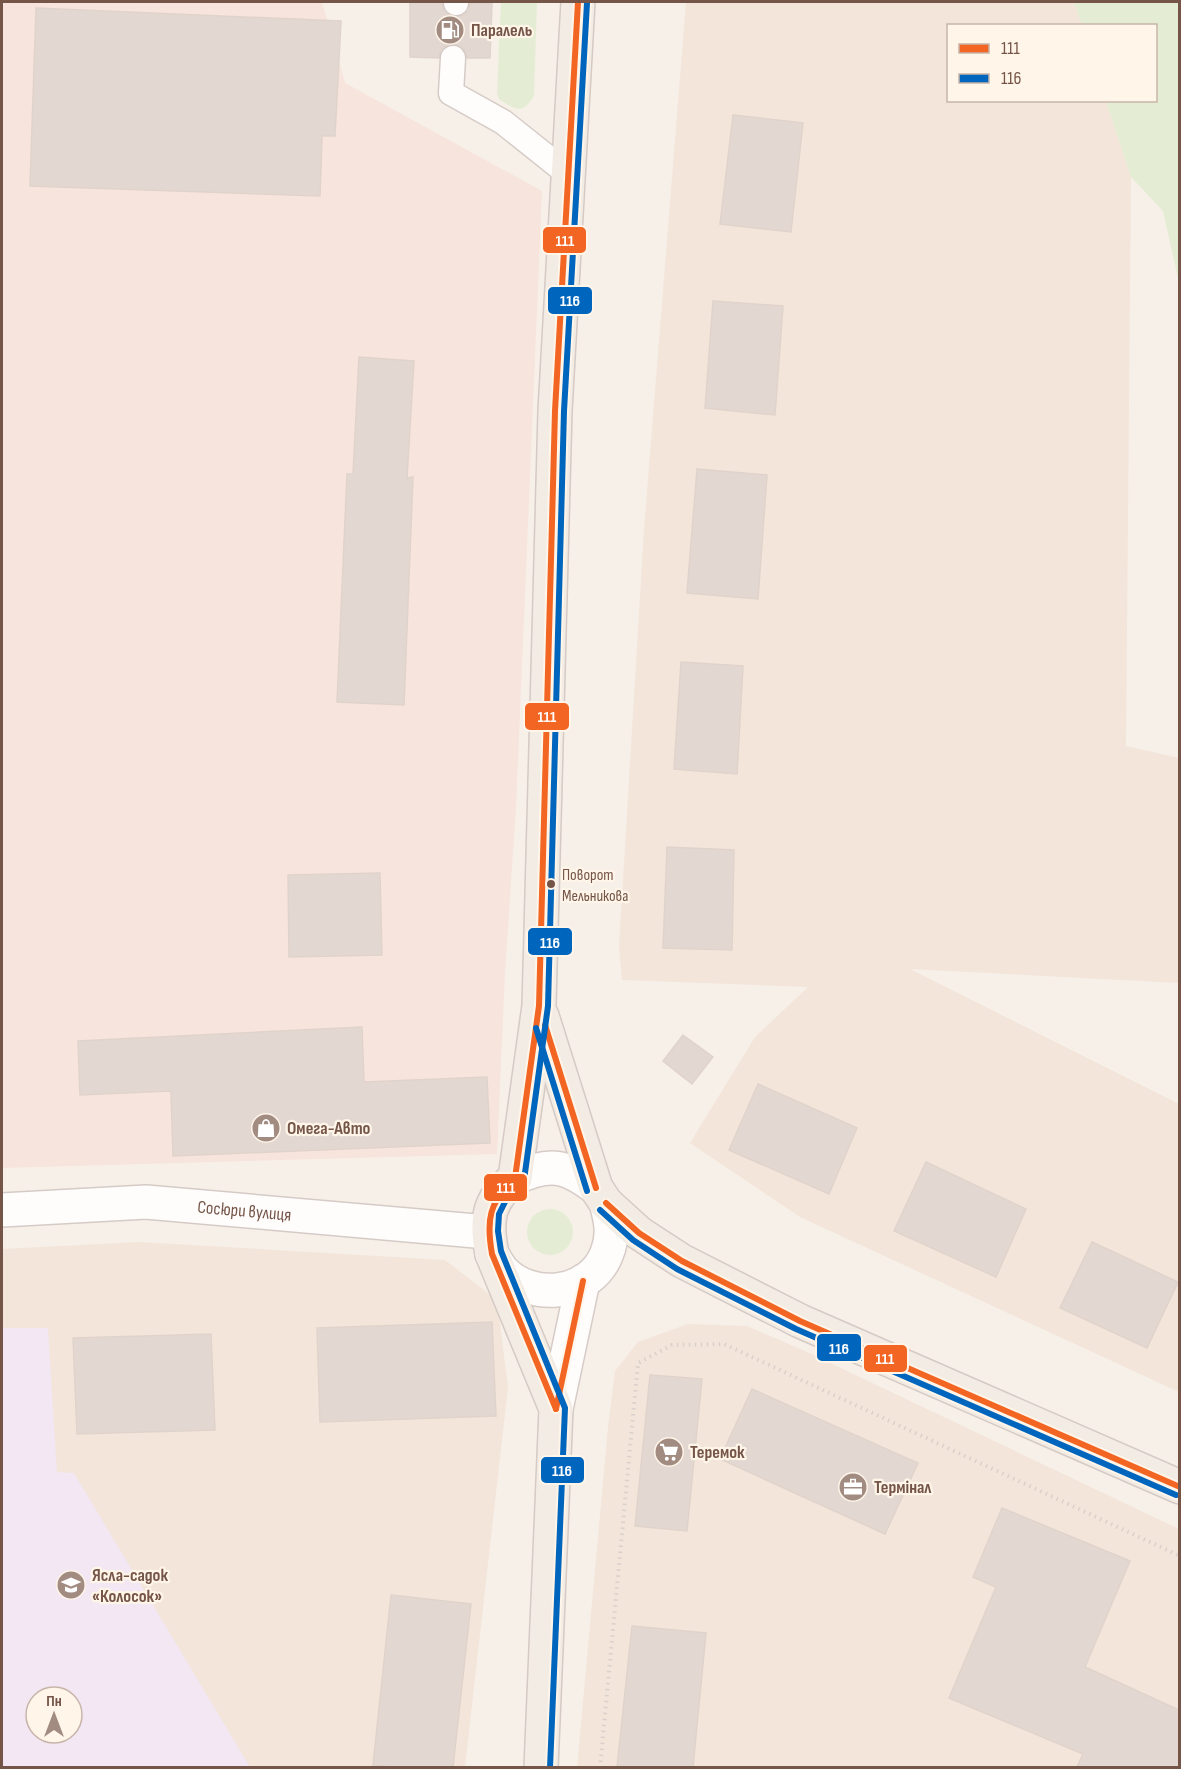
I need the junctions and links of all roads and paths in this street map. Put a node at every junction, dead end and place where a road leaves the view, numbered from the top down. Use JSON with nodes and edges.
{"nodes":[{"id":1,"x":578,"y":2,"type":"edge"},
{"id":2,"x":453,"y":58,"type":"dead end"},
{"id":3,"x":567,"y":173,"type":"junction"},
{"id":4,"x":539,"y":1006,"type":"junction"},
{"id":5,"x":515,"y":1178,"type":"junction"},
{"id":6,"x":601,"y":1195,"type":"junction"},
{"id":7,"x":2,"y":1210,"type":"edge"},
{"id":8,"x":490,"y":1243,"type":"junction"},
{"id":9,"x":583,"y":1281,"type":"junction"},
{"id":10,"x":556,"y":1410,"type":"junction"},
{"id":11,"x":1179,"y":1488,"type":"edge"},
{"id":12,"x":1179,"y":1556,"type":"edge"},
{"id":13,"x":541,"y":1767,"type":"edge"},
{"id":14,"x":600,"y":1767,"type":"edge"}],
"edges":[{"from":1,"to":3,"type":"main road"},
{"from":2,"to":3,"type":"lane"},
{"from":3,"to":4,"type":"main road"},
{"from":4,"to":5,"type":"main road"},
{"from":4,"to":6,"type":"main road"},
{"from":5,"to":6,"type":"street"},
{"from":5,"to":8,"type":"main road"},
{"from":6,"to":9,"type":"street"},
{"from":6,"to":11,"type":"main road"},
{"from":7,"to":8,"type":"street","name":"Сосюри вулиця"},
{"from":8,"to":9,"type":"street"},
{"from":8,"to":10,"type":"main road"},
{"from":9,"to":10,"type":"street"},
{"from":10,"to":13,"type":"main road"},
{"from":12,"to":14,"type":"path"}]}
